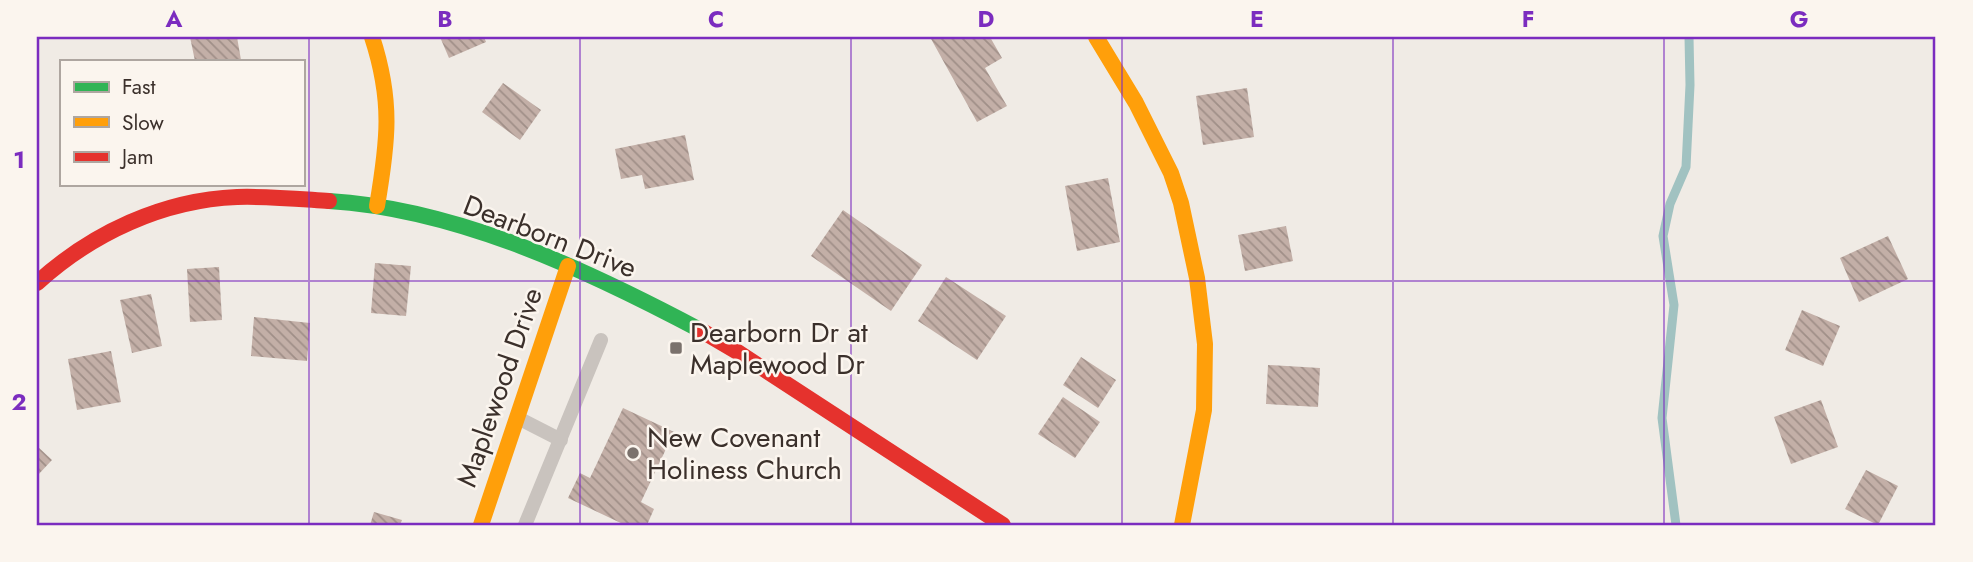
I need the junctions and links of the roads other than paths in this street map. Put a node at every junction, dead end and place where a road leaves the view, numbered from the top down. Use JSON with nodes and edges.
{"nodes":[{"id":1,"x":372,"y":37,"type":"edge"},
{"id":2,"x":1096,"y":37,"type":"edge"},
{"id":3,"x":377,"y":206,"type":"junction"},
{"id":4,"x":568,"y":266,"type":"junction"},
{"id":5,"x":37,"y":283,"type":"edge"},
{"id":6,"x":601,"y":341,"type":"dead end"},
{"id":7,"x":517,"y":417,"type":"junction"},
{"id":8,"x":561,"y":440,"type":"junction"},
{"id":9,"x":486,"y":520,"type":"edge"},
{"id":10,"x":525,"y":525,"type":"edge"},
{"id":11,"x":1003,"y":525,"type":"edge"},
{"id":12,"x":1182,"y":525,"type":"edge"}],
"edges":[{"from":1,"to":3,"type":"street"},
{"from":2,"to":12,"type":"street"},
{"from":3,"to":4,"type":"street","name":"Dearborn Drive"},
{"from":3,"to":5,"type":"street","name":"Dearborn Drive"},
{"from":4,"to":7,"type":"street","name":"Maplewood Drive"},
{"from":4,"to":11,"type":"street","name":"Dearborn Drive"},
{"from":6,"to":8,"type":"lane"},
{"from":7,"to":8,"type":"lane"},
{"from":7,"to":9,"type":"street","name":"Maplewood Drive"},
{"from":8,"to":10,"type":"lane"}]}
